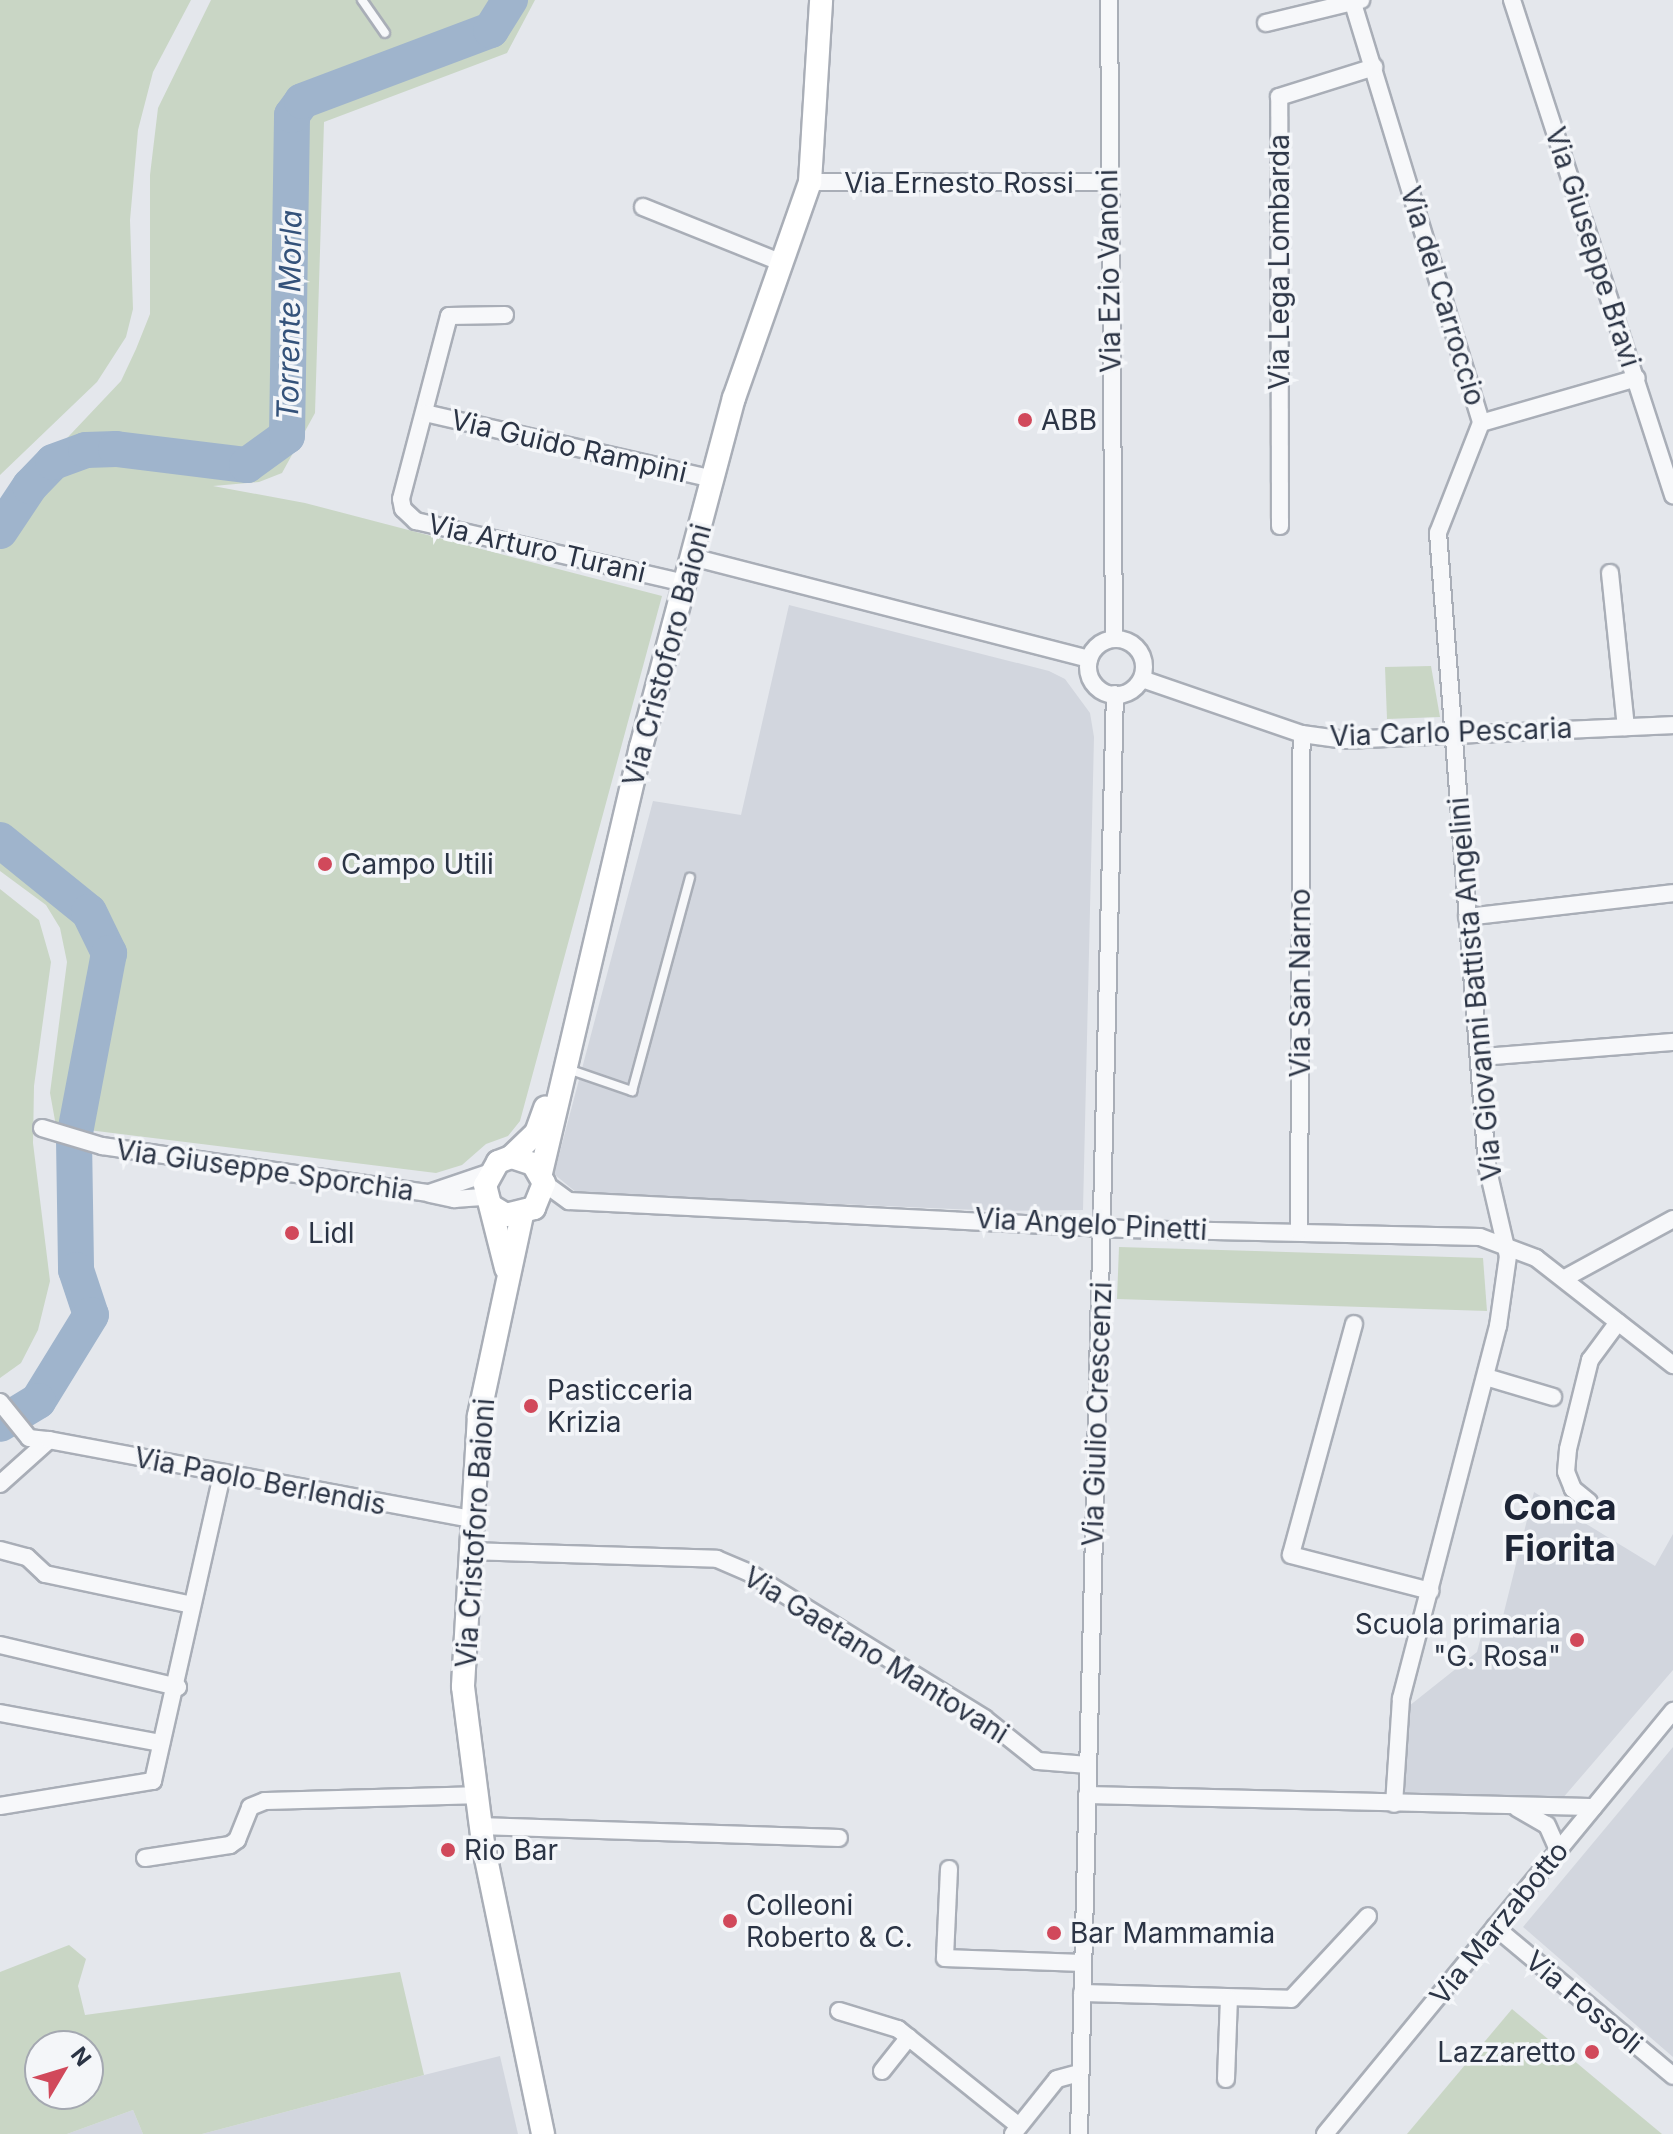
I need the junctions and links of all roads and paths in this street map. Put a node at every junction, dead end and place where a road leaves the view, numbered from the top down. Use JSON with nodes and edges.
{"nodes":[{"id":1,"x":362,"y":0,"type":"edge"},
{"id":2,"x":821,"y":0,"type":"edge"},
{"id":3,"x":1109,"y":0,"type":"edge"},
{"id":4,"x":1512,"y":0,"type":"edge"},
{"id":5,"x":1355,"y":1,"type":"edge"},
{"id":6,"x":1266,"y":23,"type":"dead end"},
{"id":7,"x":385,"y":33,"type":"dead end"},
{"id":8,"x":1374,"y":67,"type":"junction"},
{"id":9,"x":810,"y":182,"type":"junction"},
{"id":10,"x":1107,"y":182,"type":"junction"},
{"id":11,"x":643,"y":207,"type":"dead end"},
{"id":12,"x":782,"y":263,"type":"junction"},
{"id":13,"x":505,"y":315,"type":"dead end"},
{"id":14,"x":1637,"y":378,"type":"junction"},
{"id":15,"x":425,"y":413,"type":"junction"},
{"id":16,"x":1481,"y":423,"type":"junction"},
{"id":17,"x":713,"y":479,"type":"junction"},
{"id":18,"x":1673,"y":495,"type":"edge"},
{"id":19,"x":1280,"y":526,"type":"dead end"},
{"id":20,"x":692,"y":557,"type":"junction"},
{"id":21,"x":1610,"y":573,"type":"dead end"},
{"id":22,"x":684,"y":583,"type":"junction"},
{"id":23,"x":1114,"y":638,"type":"junction"},
{"id":24,"x":1089,"y":659,"type":"junction"},
{"id":25,"x":1142,"y":679,"type":"junction"},
{"id":26,"x":1115,"y":694,"type":"junction"},
{"id":27,"x":1673,"y":725,"type":"edge"},
{"id":28,"x":1626,"y":727,"type":"junction"},
{"id":29,"x":1302,"y":734,"type":"junction"},
{"id":30,"x":1455,"y":734,"type":"junction"},
{"id":31,"x":690,"y":878,"type":"dead end"},
{"id":32,"x":1673,"y":893,"type":"edge"},
{"id":33,"x":1467,"y":917,"type":"junction"},
{"id":34,"x":1673,"y":1042,"type":"edge"},
{"id":35,"x":1482,"y":1057,"type":"junction"},
{"id":36,"x":565,"y":1059,"type":"junction"},
{"id":37,"x":48,"y":1130,"type":"dead end"},
{"id":38,"x":511,"y":1157,"type":"junction"},
{"id":39,"x":488,"y":1173,"type":"junction"},
{"id":40,"x":542,"y":1178,"type":"junction"},
{"id":41,"x":429,"y":1193,"type":"junction"},
{"id":42,"x":490,"y":1202,"type":"junction"},
{"id":43,"x":522,"y":1215,"type":"junction"},
{"id":44,"x":1673,"y":1219,"type":"edge"},
{"id":45,"x":1103,"y":1227,"type":"junction"},
{"id":46,"x":1299,"y":1231,"type":"junction"},
{"id":47,"x":1506,"y":1243,"type":"junction"},
{"id":48,"x":507,"y":1273,"type":"junction"},
{"id":49,"x":1565,"y":1278,"type":"junction"},
{"id":50,"x":1618,"y":1322,"type":"junction"},
{"id":51,"x":1354,"y":1324,"type":"dead end"},
{"id":52,"x":1673,"y":1365,"type":"edge"},
{"id":53,"x":1486,"y":1377,"type":"junction"},
{"id":54,"x":1553,"y":1397,"type":"dead end"},
{"id":55,"x":1,"y":1403,"type":"edge"},
{"id":56,"x":49,"y":1440,"type":"junction"},
{"id":57,"x":222,"y":1475,"type":"junction"},
{"id":58,"x":0,"y":1484,"type":"edge"},
{"id":59,"x":1589,"y":1502,"type":"dead end"},
{"id":60,"x":471,"y":1519,"type":"junction"},
{"id":61,"x":0,"y":1550,"type":"edge"},
{"id":62,"x":468,"y":1551,"type":"junction"},
{"id":63,"x":1430,"y":1591,"type":"junction"},
{"id":64,"x":192,"y":1605,"type":"junction"},
{"id":65,"x":0,"y":1645,"type":"edge"},
{"id":66,"x":178,"y":1687,"type":"junction"},
{"id":67,"x":1673,"y":1711,"type":"edge"},
{"id":68,"x":0,"y":1713,"type":"edge"},
{"id":69,"x":161,"y":1743,"type":"junction"},
{"id":70,"x":1088,"y":1765,"type":"junction"},
{"id":71,"x":475,"y":1795,"type":"junction"},
{"id":72,"x":1087,"y":1795,"type":"junction"},
{"id":73,"x":1394,"y":1804,"type":"junction"},
{"id":74,"x":0,"y":1806,"type":"edge"},
{"id":75,"x":1512,"y":1806,"type":"junction"},
{"id":76,"x":1594,"y":1807,"type":"junction"},
{"id":77,"x":480,"y":1826,"type":"junction"},
{"id":78,"x":839,"y":1838,"type":"dead end"},
{"id":79,"x":1558,"y":1850,"type":"junction"},
{"id":80,"x":145,"y":1858,"type":"dead end"},
{"id":81,"x":949,"y":1869,"type":"dead end"},
{"id":82,"x":1368,"y":1916,"type":"dead end"},
{"id":83,"x":1495,"y":1927,"type":"junction"},
{"id":84,"x":1082,"y":1963,"type":"junction"},
{"id":85,"x":1082,"y":1993,"type":"junction"},
{"id":86,"x":1229,"y":1998,"type":"junction"},
{"id":87,"x":839,"y":2011,"type":"dead end"},
{"id":88,"x":909,"y":2037,"type":"junction"},
{"id":89,"x":882,"y":2071,"type":"dead end"},
{"id":90,"x":1079,"y":2073,"type":"junction"},
{"id":91,"x":1673,"y":2076,"type":"edge"},
{"id":92,"x":1226,"y":2079,"type":"dead end"},
{"id":93,"x":1016,"y":2130,"type":"edge"},
{"id":94,"x":543,"y":2134,"type":"edge"},
{"id":95,"x":1079,"y":2134,"type":"edge"},
{"id":96,"x":1325,"y":2134,"type":"edge"}],
"edges":[{"from":1,"to":7,"type":"lane"},
{"from":2,"to":9,"type":"street","name":"Via Cristoforo Baioni"},
{"from":3,"to":10,"type":"street","name":"Via Ezio Vanoni"},
{"from":4,"to":14,"type":"street","name":"Via Giuseppe Bravi"},
{"from":5,"to":6,"type":"street"},
{"from":5,"to":8,"type":"street","name":"Via del Carroccio"},
{"from":8,"to":16,"type":"street","name":"Via del Carroccio"},
{"from":8,"to":19,"type":"street","name":"Via Lega Lombarda"},
{"from":9,"to":10,"type":"street","name":"Via Ernesto Rossi"},
{"from":9,"to":12,"type":"street","name":"Via Cristoforo Baioni"},
{"from":10,"to":23,"type":"street","name":"Via Ezio Vanoni"},
{"from":11,"to":12,"type":"street"},
{"from":12,"to":17,"type":"street","name":"Via Cristoforo Baioni"},
{"from":13,"to":15,"type":"street"},
{"from":14,"to":16,"type":"street"},
{"from":14,"to":18,"type":"street","name":"Via Giuseppe Bravi"},
{"from":15,"to":17,"type":"street","name":"Via Guido Rampini"},
{"from":15,"to":22,"type":"street","name":"Via Arturo Turani"},
{"from":16,"to":30,"type":"street","name":"Via del Carroccio"},
{"from":17,"to":20,"type":"street","name":"Via Cristoforo Baioni"},
{"from":20,"to":22,"type":"street","name":"Via Cristoforo Baioni"},
{"from":20,"to":24,"type":"street"},
{"from":21,"to":28,"type":"street"},
{"from":22,"to":36,"type":"street","name":"Via Cristoforo Baioni"},
{"from":23,"to":24,"type":"street"},
{"from":23,"to":25,"type":"street"},
{"from":24,"to":26,"type":"street"},
{"from":25,"to":26,"type":"street"},
{"from":25,"to":29,"type":"street","name":"Via Carlo Pescaria"},
{"from":26,"to":45,"type":"street","name":"Via Giulio Crescenzi"},
{"from":27,"to":28,"type":"street","name":"Via Carlo Pescaria"},
{"from":28,"to":30,"type":"street","name":"Via Carlo Pescaria"},
{"from":29,"to":30,"type":"street","name":"Via Carlo Pescaria"},
{"from":29,"to":46,"type":"street","name":"Via San Narno"},
{"from":30,"to":33,"type":"street","name":"Via Giovanni Battista Angelini"},
{"from":31,"to":36,"type":"lane"},
{"from":32,"to":33,"type":"street"},
{"from":33,"to":35,"type":"street","name":"Via Giovanni Battista Angelini"},
{"from":34,"to":35,"type":"street"},
{"from":35,"to":47,"type":"street","name":"Via Giovanni Battista Angelini"},
{"from":36,"to":38,"type":"street","name":"Via Cristoforo Baioni"},
{"from":36,"to":40,"type":"street","name":"Via Cristoforo Baioni"},
{"from":37,"to":41,"type":"street","name":"Via Giuseppe Sporchia"},
{"from":38,"to":39,"type":"street","name":"Via Cristoforo Baioni"},
{"from":38,"to":40,"type":"street"},
{"from":39,"to":41,"type":"street","name":"Via Giuseppe Sporchia"},
{"from":39,"to":42,"type":"street","name":"Via Cristoforo Baioni"},
{"from":40,"to":43,"type":"street","name":"Via Cristoforo Baioni"},
{"from":40,"to":45,"type":"street","name":"Via Angelo Pinetti"},
{"from":41,"to":42,"type":"street"},
{"from":42,"to":43,"type":"street"},
{"from":42,"to":48,"type":"street","name":"Via Cristoforo Baioni"},
{"from":43,"to":48,"type":"street","name":"Via Cristoforo Baioni"},
{"from":44,"to":49,"type":"street"},
{"from":45,"to":46,"type":"street","name":"Via Angelo Pinetti"},
{"from":45,"to":70,"type":"street","name":"Via Giulio Crescenzi"},
{"from":46,"to":47,"type":"street","name":"Via Angelo Pinetti"},
{"from":47,"to":49,"type":"street","name":"Via Angelo Pinetti"},
{"from":47,"to":53,"type":"street","name":"Via Giovanni Battista Angelini"},
{"from":48,"to":60,"type":"street","name":"Via Cristoforo Baioni"},
{"from":49,"to":50,"type":"street","name":"Via Angelo Pinetti"},
{"from":50,"to":52,"type":"street","name":"Via Angelo Pinetti"},
{"from":50,"to":59,"type":"street"},
{"from":51,"to":63,"type":"street"},
{"from":53,"to":54,"type":"street"},
{"from":53,"to":63,"type":"street","name":"Via Giovanni Battista Angelini"},
{"from":55,"to":56,"type":"street","name":"Via Paolo Berlendis"},
{"from":56,"to":57,"type":"street","name":"Via Paolo Berlendis"},
{"from":56,"to":58,"type":"street"},
{"from":57,"to":60,"type":"street","name":"Via Paolo Berlendis"},
{"from":57,"to":64,"type":"street"},
{"from":60,"to":62,"type":"street","name":"Via Cristoforo Baioni"},
{"from":61,"to":64,"type":"street"},
{"from":62,"to":70,"type":"street","name":"Via Gaetano Mantovani"},
{"from":62,"to":71,"type":"street","name":"Via Cristoforo Baioni"},
{"from":63,"to":73,"type":"street","name":"Via Giovanni Battista Angelini"},
{"from":64,"to":66,"type":"street"},
{"from":65,"to":66,"type":"street"},
{"from":66,"to":69,"type":"street"},
{"from":67,"to":76,"type":"street","name":"Via Marzabotto"},
{"from":68,"to":69,"type":"street"},
{"from":69,"to":74,"type":"street"},
{"from":70,"to":72,"type":"street","name":"Via Giulio Crescenzi"},
{"from":71,"to":77,"type":"street","name":"Via Cristoforo Baioni"},
{"from":71,"to":80,"type":"street"},
{"from":72,"to":73,"type":"street"},
{"from":72,"to":84,"type":"street","name":"Via Giulio Crescenzi"},
{"from":73,"to":75,"type":"street"},
{"from":75,"to":76,"type":"street"},
{"from":75,"to":79,"type":"street"},
{"from":76,"to":79,"type":"street","name":"Via Marzabotto"},
{"from":77,"to":78,"type":"street"},
{"from":77,"to":94,"type":"street","name":"Via Cristoforo Baioni"},
{"from":79,"to":83,"type":"street","name":"Via Marzabotto"},
{"from":81,"to":84,"type":"street"},
{"from":82,"to":86,"type":"street"},
{"from":83,"to":91,"type":"street","name":"Via Fossoli"},
{"from":83,"to":96,"type":"street","name":"Via Marzabotto"},
{"from":84,"to":85,"type":"street","name":"Via Giulio Crescenzi"},
{"from":85,"to":86,"type":"street"},
{"from":85,"to":90,"type":"street","name":"Via Giulio Crescenzi"},
{"from":86,"to":92,"type":"street"},
{"from":87,"to":88,"type":"street"},
{"from":88,"to":89,"type":"street"},
{"from":88,"to":93,"type":"street"},
{"from":90,"to":93,"type":"street"},
{"from":90,"to":95,"type":"street","name":"Via Giulio Crescenzi"}]}
